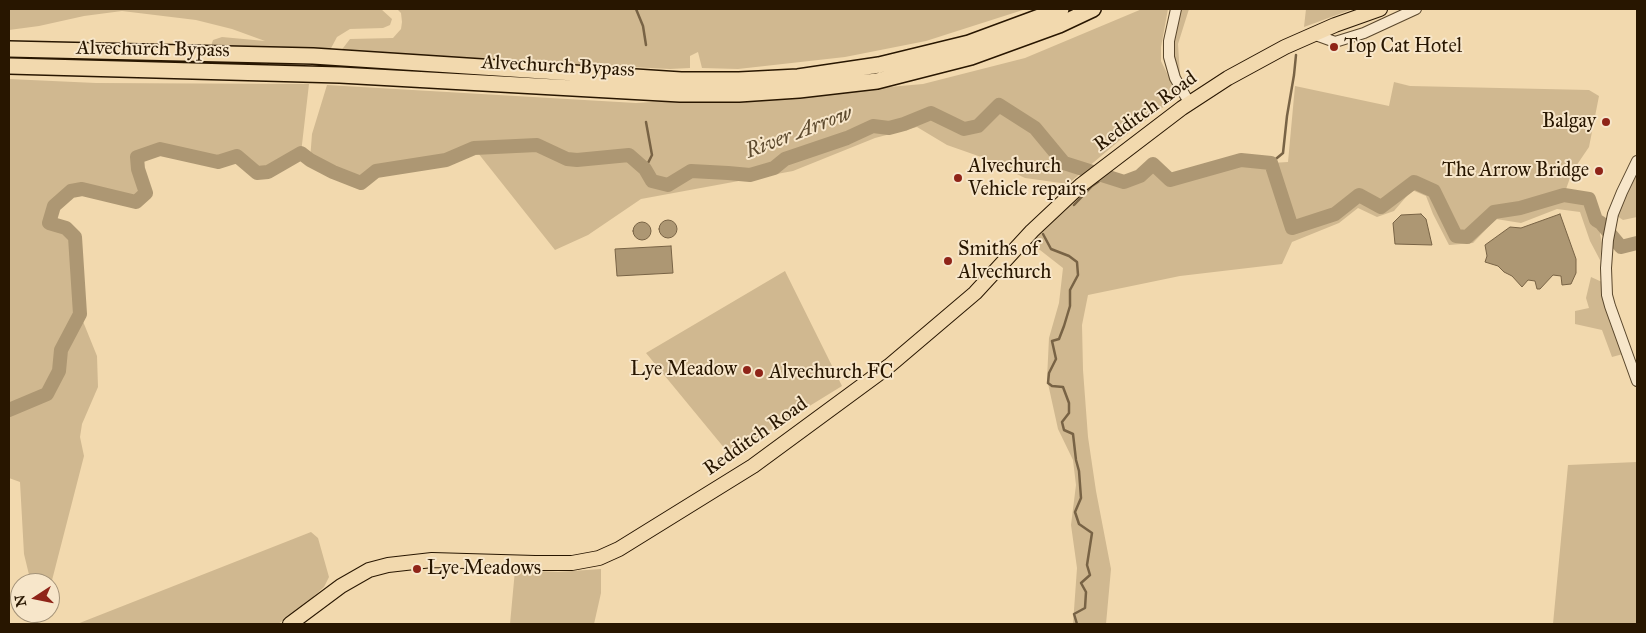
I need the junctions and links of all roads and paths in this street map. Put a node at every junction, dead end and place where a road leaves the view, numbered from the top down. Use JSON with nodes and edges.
{"nodes":[{"id":1,"x":1061,"y":9,"type":"edge"},
{"id":2,"x":1093,"y":9,"type":"edge"},
{"id":3,"x":1176,"y":9,"type":"edge"},
{"id":4,"x":1380,"y":9,"type":"edge"},
{"id":5,"x":1416,"y":9,"type":"edge"},
{"id":6,"x":1313,"y":34,"type":"junction"},
{"id":7,"x":9,"y":49,"type":"edge"},
{"id":8,"x":9,"y":66,"type":"edge"},
{"id":9,"x":1190,"y":104,"type":"junction"},
{"id":10,"x":1637,"y":161,"type":"edge"},
{"id":11,"x":1637,"y":381,"type":"edge"},
{"id":12,"x":291,"y":624,"type":"edge"}],
"edges":[{"from":1,"to":7,"type":"highway","name":"Alvechurch Bypass"},
{"from":2,"to":8,"type":"highway","name":"Alvechurch Bypass"},
{"from":3,"to":9,"type":"street"},
{"from":4,"to":6,"type":"main road","name":"Redditch Road"},
{"from":5,"to":6,"type":"street"},
{"from":6,"to":9,"type":"main road","name":"Redditch Road"},
{"from":9,"to":12,"type":"main road","name":"Redditch Road"},
{"from":10,"to":11,"type":"street"}]}
